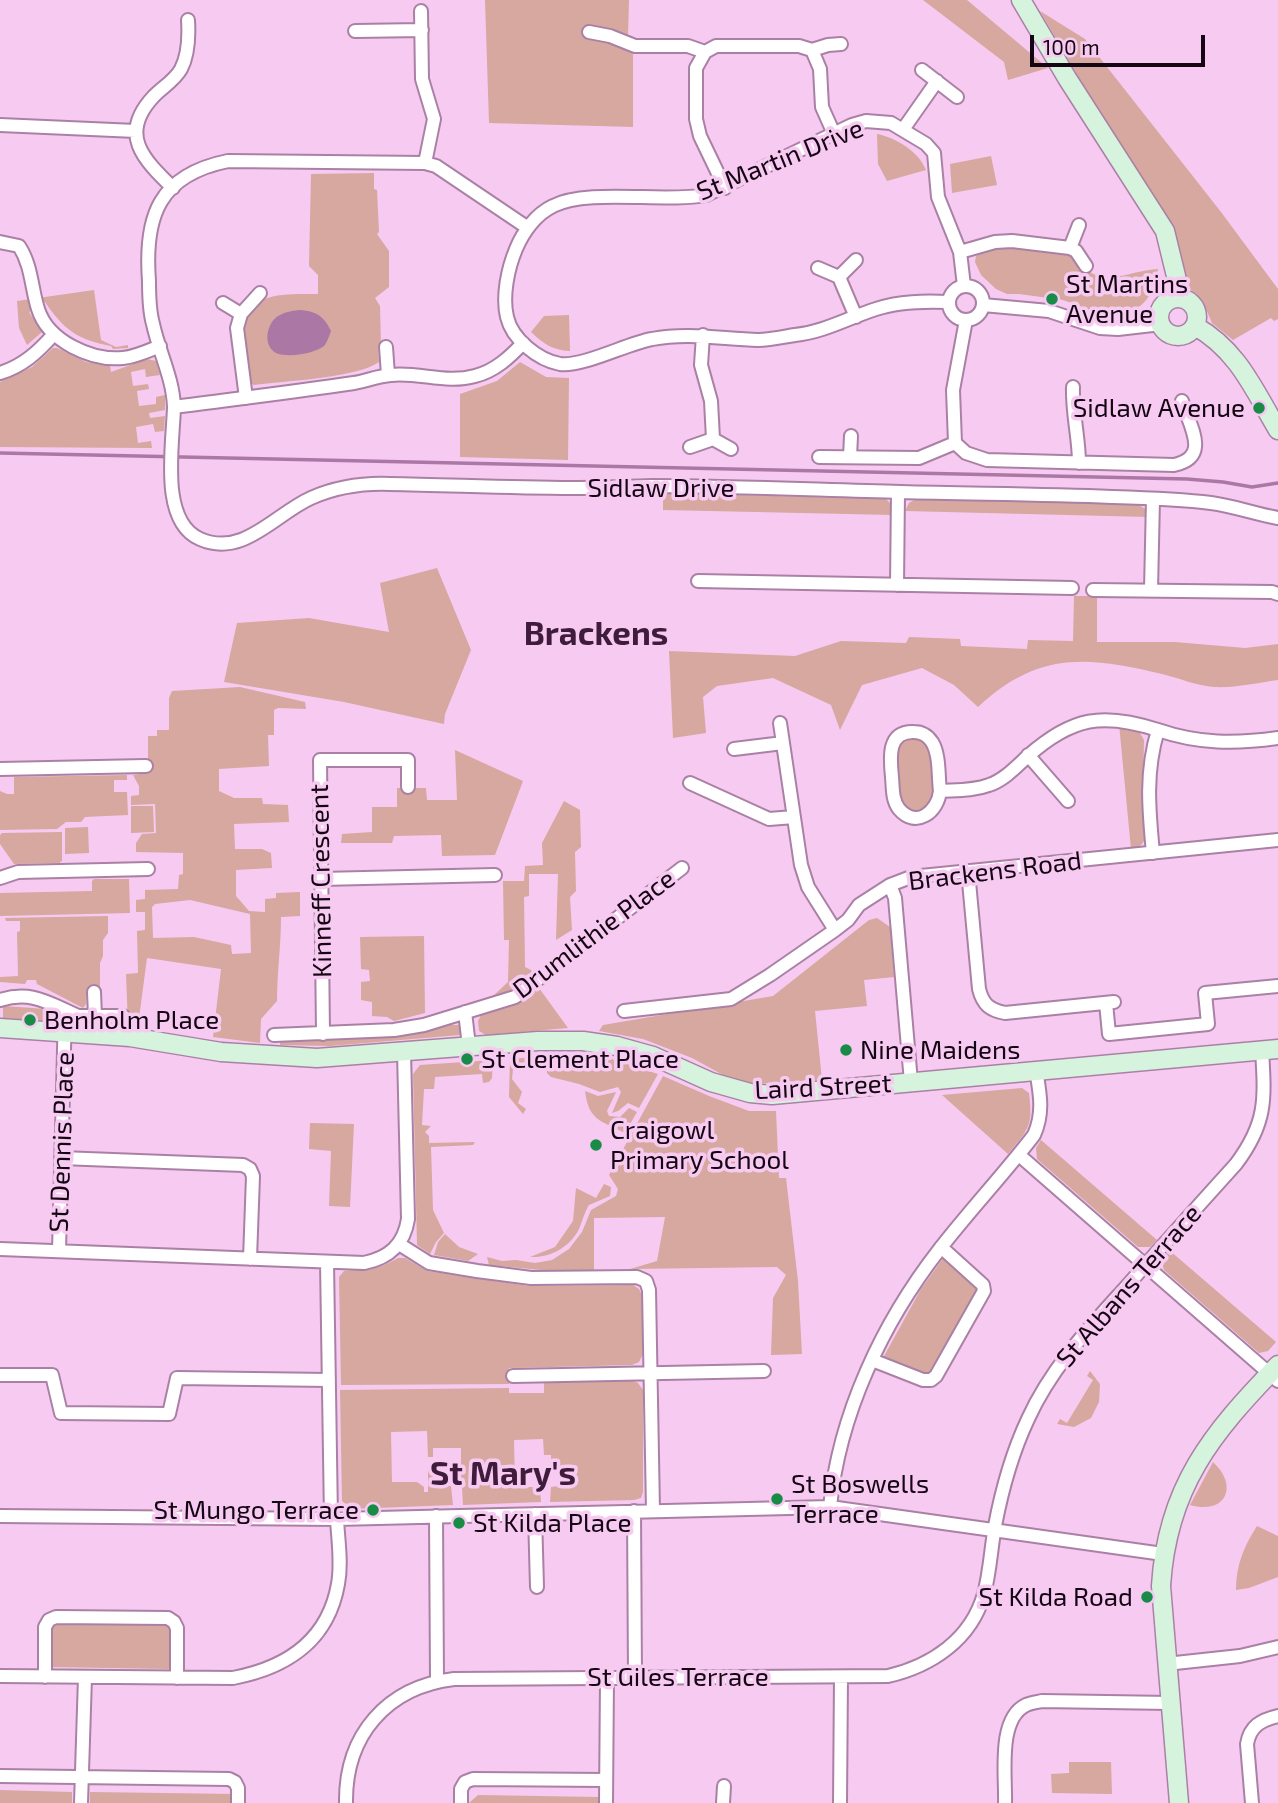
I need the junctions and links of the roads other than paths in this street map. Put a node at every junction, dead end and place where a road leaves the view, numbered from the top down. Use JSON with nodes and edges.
{"nodes":[{"id":1,"x":1021,"y":0,"type":"edge"},
{"id":2,"x":421,"y":11,"type":"dead end"},
{"id":3,"x":188,"y":20,"type":"dead end"},
{"id":4,"x":355,"y":30,"type":"dead end"},
{"id":5,"x":422,"y":30,"type":"junction"},
{"id":6,"x":589,"y":32,"type":"dead end"},
{"id":7,"x":841,"y":44,"type":"dead end"},
{"id":8,"x":811,"y":50,"type":"junction"},
{"id":9,"x":705,"y":52,"type":"junction"},
{"id":10,"x":922,"y":69,"type":"dead end"},
{"id":11,"x":937,"y":81,"type":"junction"},
{"id":12,"x":957,"y":97,"type":"dead end"},
{"id":13,"x":0,"y":125,"type":"edge"},
{"id":14,"x":904,"y":128,"type":"junction"},
{"id":15,"x":136,"y":131,"type":"junction"},
{"id":16,"x":834,"y":134,"type":"junction"},
{"id":17,"x":425,"y":163,"type":"junction"},
{"id":18,"x":173,"y":188,"type":"junction"},
{"id":19,"x":725,"y":188,"type":"junction"},
{"id":20,"x":1079,"y":225,"type":"dead end"},
{"id":21,"x":528,"y":228,"type":"junction"},
{"id":22,"x":0,"y":242,"type":"edge"},
{"id":23,"x":1070,"y":248,"type":"junction"},
{"id":24,"x":960,"y":252,"type":"junction"},
{"id":25,"x":856,"y":260,"type":"dead end"},
{"id":26,"x":1086,"y":266,"type":"dead end"},
{"id":27,"x":818,"y":268,"type":"dead end"},
{"id":28,"x":839,"y":277,"type":"junction"},
{"id":29,"x":964,"y":286,"type":"junction"},
{"id":30,"x":260,"y":293,"type":"dead end"},
{"id":31,"x":1178,"y":298,"type":"junction"},
{"id":32,"x":949,"y":302,"type":"junction"},
{"id":33,"x":223,"y":303,"type":"dead end"},
{"id":34,"x":984,"y":305,"type":"junction"},
{"id":35,"x":241,"y":314,"type":"junction"},
{"id":36,"x":856,"y":317,"type":"junction"},
{"id":37,"x":966,"y":320,"type":"junction"},
{"id":38,"x":1161,"y":324,"type":"junction"},
{"id":39,"x":1195,"y":326,"type":"junction"},
{"id":40,"x":54,"y":334,"type":"junction"},
{"id":41,"x":703,"y":335,"type":"junction"},
{"id":42,"x":523,"y":343,"type":"junction"},
{"id":43,"x":159,"y":346,"type":"junction"},
{"id":44,"x":386,"y":347,"type":"dead end"},
{"id":45,"x":0,"y":373,"type":"edge"},
{"id":46,"x":388,"y":375,"type":"junction"},
{"id":47,"x":1073,"y":387,"type":"dead end"},
{"id":48,"x":246,"y":398,"type":"junction"},
{"id":49,"x":1182,"y":401,"type":"dead end"},
{"id":50,"x":174,"y":407,"type":"junction"},
{"id":51,"x":1273,"y":410,"type":"edge"},
{"id":52,"x":1278,"y":430,"type":"edge"},
{"id":53,"x":851,"y":436,"type":"dead end"},
{"id":54,"x":713,"y":439,"type":"junction"},
{"id":55,"x":955,"y":443,"type":"junction"},
{"id":56,"x":690,"y":447,"type":"dead end"},
{"id":57,"x":732,"y":449,"type":"dead end"},
{"id":58,"x":818,"y":457,"type":"dead end"},
{"id":59,"x":850,"y":457,"type":"junction"},
{"id":60,"x":1079,"y":463,"type":"junction"},
{"id":61,"x":898,"y":492,"type":"junction"},
{"id":62,"x":1153,"y":499,"type":"junction"},
{"id":63,"x":1278,"y":518,"type":"edge"},
{"id":64,"x":698,"y":581,"type":"dead end"},
{"id":65,"x":897,"y":585,"type":"junction"},
{"id":66,"x":1072,"y":589,"type":"dead end"},
{"id":67,"x":1093,"y":590,"type":"dead end"},
{"id":68,"x":1151,"y":590,"type":"junction"},
{"id":69,"x":1278,"y":594,"type":"edge"},
{"id":70,"x":780,"y":723,"type":"dead end"},
{"id":71,"x":1158,"y":730,"type":"junction"},
{"id":72,"x":1278,"y":738,"type":"edge"},
{"id":73,"x":783,"y":743,"type":"junction"},
{"id":74,"x":734,"y":749,"type":"dead end"},
{"id":75,"x":1028,"y":755,"type":"junction"},
{"id":76,"x":146,"y":766,"type":"dead end"},
{"id":77,"x":0,"y":769,"type":"edge"},
{"id":78,"x":408,"y":787,"type":"dead end"},
{"id":79,"x":695,"y":790,"type":"dead end"},
{"id":80,"x":940,"y":791,"type":"junction"},
{"id":81,"x":1068,"y":801,"type":"dead end"},
{"id":82,"x":794,"y":817,"type":"junction"},
{"id":83,"x":1278,"y":841,"type":"edge"},
{"id":84,"x":1153,"y":853,"type":"junction"},
{"id":85,"x":682,"y":868,"type":"dead end"},
{"id":86,"x":148,"y":869,"type":"dead end"},
{"id":87,"x":968,"y":871,"type":"junction"},
{"id":88,"x":495,"y":875,"type":"dead end"},
{"id":89,"x":0,"y":878,"type":"edge"},
{"id":90,"x":321,"y":879,"type":"junction"},
{"id":91,"x":890,"y":884,"type":"junction"},
{"id":92,"x":835,"y":930,"type":"junction"},
{"id":93,"x":1215,"y":978,"type":"dead end"},
{"id":94,"x":1278,"y":986,"type":"edge"},
{"id":95,"x":1099,"y":989,"type":"dead end"},
{"id":96,"x":94,"y":992,"type":"dead end"},
{"id":97,"x":1217,"y":992,"type":"junction"},
{"id":98,"x":0,"y":1000,"type":"edge"},
{"id":99,"x":1107,"y":1003,"type":"junction"},
{"id":100,"x":65,"y":1010,"type":"junction"},
{"id":101,"x":624,"y":1011,"type":"dead end"},
{"id":102,"x":465,"y":1012,"type":"junction"},
{"id":103,"x":95,"y":1016,"type":"junction"},
{"id":104,"x":123,"y":1016,"type":"dead end"},
{"id":105,"x":0,"y":1028,"type":"edge"},
{"id":106,"x":65,"y":1032,"type":"junction"},
{"id":107,"x":323,"y":1034,"type":"junction"},
{"id":108,"x":274,"y":1035,"type":"dead end"},
{"id":109,"x":469,"y":1046,"type":"junction"},
{"id":110,"x":1270,"y":1049,"type":"edge"},
{"id":111,"x":404,"y":1052,"type":"junction"},
{"id":112,"x":1037,"y":1070,"type":"junction"},
{"id":113,"x":911,"y":1082,"type":"junction"},
{"id":114,"x":1019,"y":1155,"type":"junction"},
{"id":115,"x":61,"y":1158,"type":"junction"},
{"id":116,"x":399,"y":1244,"type":"junction"},
{"id":117,"x":941,"y":1247,"type":"junction"},
{"id":118,"x":0,"y":1249,"type":"edge"},
{"id":119,"x":59,"y":1251,"type":"junction"},
{"id":120,"x":250,"y":1259,"type":"junction"},
{"id":121,"x":327,"y":1262,"type":"junction"},
{"id":122,"x":1145,"y":1265,"type":"junction"},
{"id":123,"x":747,"y":1356,"type":"dead end"},
{"id":124,"x":872,"y":1360,"type":"junction"},
{"id":125,"x":747,"y":1371,"type":"junction"},
{"id":126,"x":764,"y":1371,"type":"dead end"},
{"id":127,"x":650,"y":1373,"type":"junction"},
{"id":128,"x":1275,"y":1373,"type":"edge"},
{"id":129,"x":0,"y":1375,"type":"edge"},
{"id":130,"x":513,"y":1376,"type":"dead end"},
{"id":131,"x":329,"y":1380,"type":"junction"},
{"id":132,"x":830,"y":1507,"type":"junction"},
{"id":133,"x":634,"y":1511,"type":"junction"},
{"id":134,"x":653,"y":1511,"type":"junction"},
{"id":135,"x":535,"y":1514,"type":"junction"},
{"id":136,"x":0,"y":1516,"type":"edge"},
{"id":137,"x":436,"y":1516,"type":"junction"},
{"id":138,"x":334,"y":1519,"type":"junction"},
{"id":139,"x":995,"y":1530,"type":"junction"},
{"id":140,"x":1163,"y":1554,"type":"junction"},
{"id":141,"x":537,"y":1587,"type":"dead end"},
{"id":142,"x":1278,"y":1647,"type":"edge"},
{"id":143,"x":1166,"y":1664,"type":"junction"},
{"id":144,"x":0,"y":1676,"type":"edge"},
{"id":145,"x":841,"y":1676,"type":"junction"},
{"id":146,"x":45,"y":1677,"type":"junction"},
{"id":147,"x":85,"y":1677,"type":"junction"},
{"id":148,"x":177,"y":1678,"type":"junction"},
{"id":149,"x":607,"y":1678,"type":"junction"},
{"id":150,"x":635,"y":1678,"type":"junction"},
{"id":151,"x":437,"y":1681,"type":"junction"},
{"id":152,"x":1170,"y":1703,"type":"junction"},
{"id":153,"x":1278,"y":1716,"type":"edge"},
{"id":154,"x":0,"y":1776,"type":"edge"},
{"id":155,"x":81,"y":1777,"type":"junction"},
{"id":156,"x":606,"y":1780,"type":"junction"},
{"id":157,"x":723,"y":1786,"type":"dead end"},
{"id":158,"x":81,"y":1803,"type":"edge"},
{"id":159,"x":238,"y":1803,"type":"edge"},
{"id":160,"x":346,"y":1803,"type":"edge"},
{"id":161,"x":461,"y":1803,"type":"edge"},
{"id":162,"x":606,"y":1803,"type":"edge"},
{"id":163,"x":723,"y":1803,"type":"edge"},
{"id":164,"x":840,"y":1803,"type":"edge"},
{"id":165,"x":1005,"y":1803,"type":"edge"},
{"id":166,"x":1179,"y":1803,"type":"edge"},
{"id":167,"x":1252,"y":1803,"type":"edge"}],
"edges":[{"from":1,"to":31,"type":"street"},
{"from":2,"to":5,"type":"street"},
{"from":3,"to":15,"type":"street"},
{"from":4,"to":5,"type":"street"},
{"from":5,"to":17,"type":"street"},
{"from":6,"to":9,"type":"street"},
{"from":7,"to":8,"type":"street"},
{"from":8,"to":9,"type":"street"},
{"from":8,"to":16,"type":"street"},
{"from":9,"to":19,"type":"street"},
{"from":10,"to":11,"type":"street"},
{"from":11,"to":12,"type":"street"},
{"from":11,"to":14,"type":"street"},
{"from":13,"to":15,"type":"street"},
{"from":14,"to":16,"type":"street","name":"St Martin Drive"},
{"from":14,"to":24,"type":"street","name":"St Martin Drive"},
{"from":15,"to":18,"type":"street"},
{"from":16,"to":19,"type":"street","name":"St Martin Drive"},
{"from":17,"to":18,"type":"street"},
{"from":17,"to":21,"type":"street"},
{"from":18,"to":43,"type":"street","name":"Sidlaw Drive"},
{"from":19,"to":21,"type":"street","name":"St Martin Drive"},
{"from":20,"to":23,"type":"street"},
{"from":21,"to":42,"type":"street","name":"St Martin Drive"},
{"from":22,"to":40,"type":"street"},
{"from":23,"to":24,"type":"street"},
{"from":23,"to":26,"type":"street"},
{"from":24,"to":29,"type":"street","name":"St Martin Drive"},
{"from":25,"to":28,"type":"street"},
{"from":27,"to":28,"type":"street"},
{"from":28,"to":36,"type":"street"},
{"from":29,"to":32,"type":"street"},
{"from":29,"to":34,"type":"street"},
{"from":30,"to":35,"type":"street"},
{"from":31,"to":38,"type":"street"},
{"from":31,"to":39,"type":"street"},
{"from":32,"to":36,"type":"street"},
{"from":32,"to":37,"type":"street"},
{"from":33,"to":35,"type":"street"},
{"from":34,"to":37,"type":"street"},
{"from":34,"to":38,"type":"street"},
{"from":35,"to":48,"type":"street"},
{"from":36,"to":41,"type":"street"},
{"from":37,"to":55,"type":"street"},
{"from":38,"to":39,"type":"street"},
{"from":39,"to":51,"type":"street"},
{"from":40,"to":43,"type":"street"},
{"from":40,"to":45,"type":"street"},
{"from":41,"to":42,"type":"street"},
{"from":41,"to":54,"type":"street"},
{"from":42,"to":46,"type":"street"},
{"from":43,"to":50,"type":"street","name":"Sidlaw Drive"},
{"from":44,"to":46,"type":"street"},
{"from":46,"to":48,"type":"street"},
{"from":47,"to":60,"type":"street"},
{"from":48,"to":50,"type":"street"},
{"from":49,"to":60,"type":"street"},
{"from":50,"to":61,"type":"street","name":"Sidlaw Drive"},
{"from":51,"to":52,"type":"street"},
{"from":53,"to":59,"type":"street"},
{"from":54,"to":56,"type":"street"},
{"from":54,"to":57,"type":"street"},
{"from":55,"to":59,"type":"street"},
{"from":55,"to":60,"type":"street"},
{"from":58,"to":59,"type":"street"},
{"from":61,"to":62,"type":"street","name":"Sidlaw Drive"},
{"from":61,"to":65,"type":"street"},
{"from":62,"to":63,"type":"street","name":"Sidlaw Drive"},
{"from":62,"to":68,"type":"street"},
{"from":64,"to":65,"type":"street"},
{"from":65,"to":66,"type":"street"},
{"from":67,"to":68,"type":"street"},
{"from":68,"to":69,"type":"street"},
{"from":70,"to":73,"type":"street"},
{"from":71,"to":72,"type":"street"},
{"from":71,"to":75,"type":"street"},
{"from":71,"to":84,"type":"street"},
{"from":73,"to":74,"type":"street"},
{"from":73,"to":82,"type":"street"},
{"from":75,"to":80,"type":"street"},
{"from":75,"to":81,"type":"street"},
{"from":76,"to":77,"type":"street"},
{"from":78,"to":90,"type":"street","name":"Kinneff Crescent"},
{"from":79,"to":82,"type":"street"},
{"from":80,"to":80,"type":"street"},
{"from":82,"to":92,"type":"street"},
{"from":83,"to":84,"type":"street","name":"Brackens Road"},
{"from":84,"to":87,"type":"street","name":"Brackens Road"},
{"from":85,"to":102,"type":"street","name":"Drumlithie Place"},
{"from":86,"to":89,"type":"street"},
{"from":87,"to":91,"type":"street","name":"Brackens Road"},
{"from":87,"to":99,"type":"street"},
{"from":88,"to":90,"type":"street"},
{"from":90,"to":107,"type":"street","name":"Kinneff Crescent"},
{"from":91,"to":92,"type":"street","name":"Brackens Road"},
{"from":91,"to":113,"type":"street"},
{"from":92,"to":101,"type":"street","name":"Brackens Road"},
{"from":93,"to":97,"type":"street"},
{"from":94,"to":97,"type":"street"},
{"from":95,"to":99,"type":"street"},
{"from":96,"to":103,"type":"street"},
{"from":97,"to":99,"type":"street"},
{"from":98,"to":100,"type":"street"},
{"from":100,"to":103,"type":"street"},
{"from":100,"to":106,"type":"street"},
{"from":102,"to":107,"type":"street","name":"Drumlithie Place"},
{"from":102,"to":109,"type":"street"},
{"from":103,"to":104,"type":"street"},
{"from":105,"to":106,"type":"street","name":"Laird Street"},
{"from":106,"to":111,"type":"street","name":"Laird Street"},
{"from":106,"to":115,"type":"street","name":"St Dennis Place"},
{"from":107,"to":108,"type":"street","name":"Drumlithie Place"},
{"from":109,"to":111,"type":"street","name":"Laird Street"},
{"from":109,"to":113,"type":"street","name":"Laird Street"},
{"from":110,"to":112,"type":"street","name":"Laird Street"},
{"from":110,"to":122,"type":"street","name":"St Albans Terrace"},
{"from":111,"to":116,"type":"street"},
{"from":112,"to":113,"type":"street","name":"Laird Street"},
{"from":112,"to":114,"type":"street"},
{"from":114,"to":117,"type":"street"},
{"from":114,"to":122,"type":"street"},
{"from":115,"to":119,"type":"street","name":"St Dennis Place"},
{"from":115,"to":120,"type":"street"},
{"from":116,"to":121,"type":"street"},
{"from":116,"to":127,"type":"street"},
{"from":117,"to":124,"type":"street"},
{"from":117,"to":124,"type":"street"},
{"from":118,"to":119,"type":"street"},
{"from":119,"to":120,"type":"street"},
{"from":120,"to":121,"type":"street"},
{"from":121,"to":131,"type":"street"},
{"from":122,"to":128,"type":"street"},
{"from":122,"to":139,"type":"street","name":"St Albans Terrace"},
{"from":123,"to":125,"type":"street"},
{"from":124,"to":132,"type":"street"},
{"from":125,"to":126,"type":"street"},
{"from":125,"to":127,"type":"street"},
{"from":127,"to":130,"type":"street"},
{"from":127,"to":134,"type":"street"},
{"from":128,"to":140,"type":"street"},
{"from":129,"to":131,"type":"street"},
{"from":131,"to":138,"type":"street"},
{"from":132,"to":134,"type":"street"},
{"from":132,"to":139,"type":"street"},
{"from":133,"to":134,"type":"street"},
{"from":133,"to":135,"type":"street"},
{"from":133,"to":150,"type":"street"},
{"from":135,"to":137,"type":"street"},
{"from":135,"to":141,"type":"street"},
{"from":136,"to":138,"type":"street"},
{"from":137,"to":138,"type":"street"},
{"from":137,"to":151,"type":"street"},
{"from":138,"to":148,"type":"street"},
{"from":139,"to":140,"type":"street"},
{"from":139,"to":145,"type":"street","name":"St Giles Terrace"},
{"from":140,"to":143,"type":"street"},
{"from":142,"to":143,"type":"street"},
{"from":143,"to":152,"type":"street"},
{"from":144,"to":146,"type":"street"},
{"from":145,"to":150,"type":"street","name":"St Giles Terrace"},
{"from":145,"to":164,"type":"street"},
{"from":146,"to":147,"type":"street"},
{"from":146,"to":148,"type":"street"},
{"from":147,"to":148,"type":"street"},
{"from":147,"to":155,"type":"street"},
{"from":149,"to":150,"type":"street","name":"St Giles Terrace"},
{"from":149,"to":151,"type":"street","name":"St Giles Terrace"},
{"from":149,"to":156,"type":"street"},
{"from":151,"to":160,"type":"street","name":"St Giles Terrace"},
{"from":152,"to":165,"type":"street"},
{"from":152,"to":166,"type":"street"},
{"from":153,"to":167,"type":"street"},
{"from":154,"to":155,"type":"street"},
{"from":155,"to":158,"type":"street"},
{"from":155,"to":159,"type":"street"},
{"from":156,"to":161,"type":"street"},
{"from":156,"to":162,"type":"street"},
{"from":157,"to":163,"type":"street"}]}
